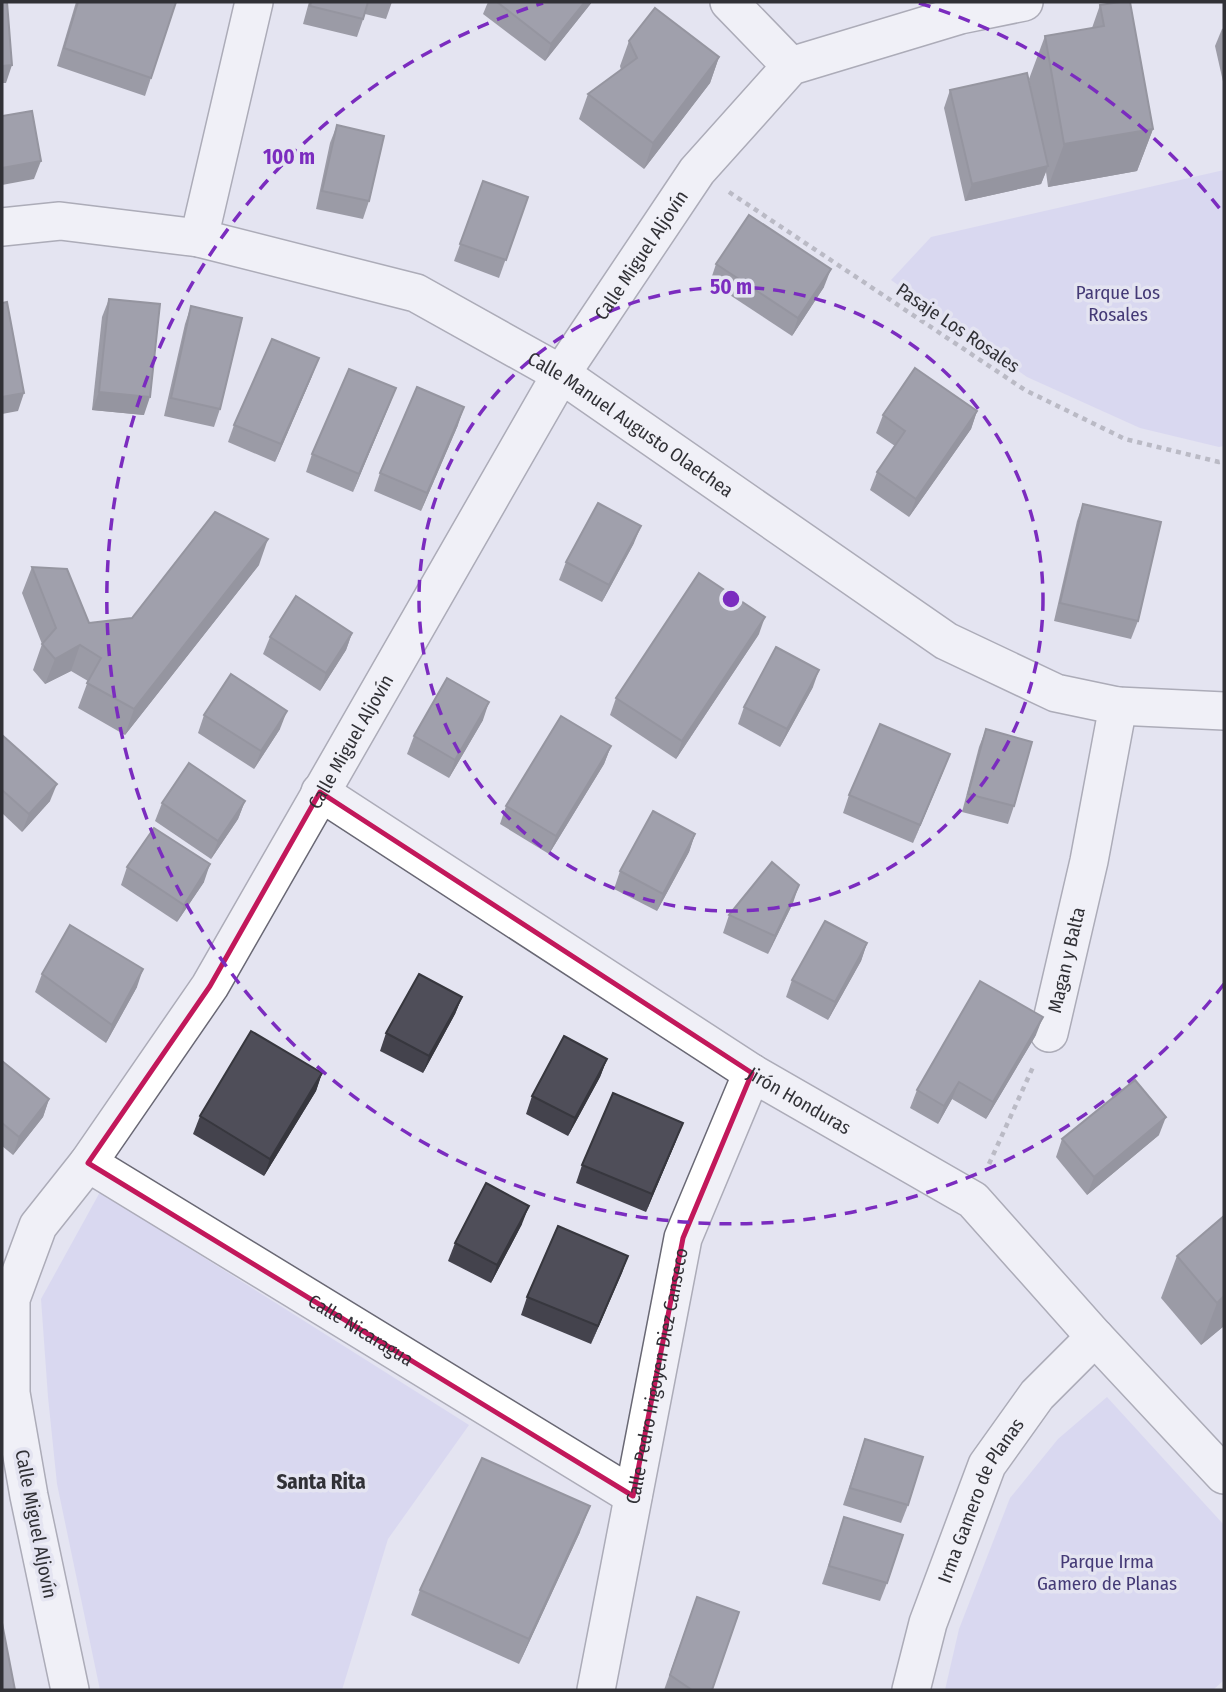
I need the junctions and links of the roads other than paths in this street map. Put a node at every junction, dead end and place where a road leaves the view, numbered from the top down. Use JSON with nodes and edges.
{"nodes":[{"id":1,"x":254,"y":2,"type":"edge"},
{"id":2,"x":729,"y":2,"type":"edge"},
{"id":3,"x":1024,"y":2,"type":"edge"},
{"id":4,"x":791,"y":66,"type":"junction"},
{"id":5,"x":2,"y":227,"type":"edge"},
{"id":6,"x":199,"y":238,"type":"junction"},
{"id":7,"x":561,"y":374,"type":"junction"},
{"id":8,"x":1118,"y":706,"type":"junction"},
{"id":9,"x":1224,"y":711,"type":"edge"},
{"id":10,"x":320,"y":792,"type":"junction"},
{"id":11,"x":1049,"y":1032,"type":"road end"},
{"id":12,"x":752,"y":1073,"type":"junction"},
{"id":13,"x":88,"y":1163,"type":"junction"},
{"id":14,"x":1095,"y":1337,"type":"junction"},
{"id":15,"x":1224,"y":1475,"type":"edge"},
{"id":16,"x":633,"y":1496,"type":"junction"},
{"id":17,"x":15,"y":1499,"type":"edge"},
{"id":18,"x":70,"y":1690,"type":"edge"},
{"id":19,"x":596,"y":1690,"type":"edge"},
{"id":20,"x":911,"y":1690,"type":"edge"}],
"edges":[{"from":1,"to":6,"type":"street"},
{"from":2,"to":4,"type":"street"},
{"from":3,"to":4,"type":"street"},
{"from":4,"to":7,"type":"street","name":"Calle Miguel Aljovín"},
{"from":5,"to":6,"type":"street","name":"Calle Manuel Augusto Olaechea"},
{"from":6,"to":7,"type":"street","name":"Calle Manuel Augusto Olaechea"},
{"from":7,"to":8,"type":"street","name":"Calle Manuel Augusto Olaechea"},
{"from":7,"to":10,"type":"street","name":"Calle Miguel Aljovín"},
{"from":8,"to":9,"type":"street","name":"Calle Manuel Augusto Olaechea"},
{"from":8,"to":11,"type":"street","name":"Magan y Balta"},
{"from":10,"to":12,"type":"street","name":"Jirón Honduras"},
{"from":10,"to":13,"type":"street","name":"Calle Miguel Aljovín"},
{"from":12,"to":14,"type":"street","name":"Jirón Honduras"},
{"from":12,"to":16,"type":"street","name":"Calle Pedro Irigoyen Diez Canseco"},
{"from":13,"to":16,"type":"street","name":"Calle Nicaragua"},
{"from":13,"to":17,"type":"street","name":"Calle Miguel Aljovín"},
{"from":14,"to":15,"type":"street","name":"Jirón Honduras"},
{"from":14,"to":20,"type":"street","name":"Irma Gamero de Planas"},
{"from":16,"to":19,"type":"street","name":"Calle Pedro Irigoyen Diez Canseco"},
{"from":17,"to":18,"type":"street","name":"Calle Miguel Aljovín"}]}
